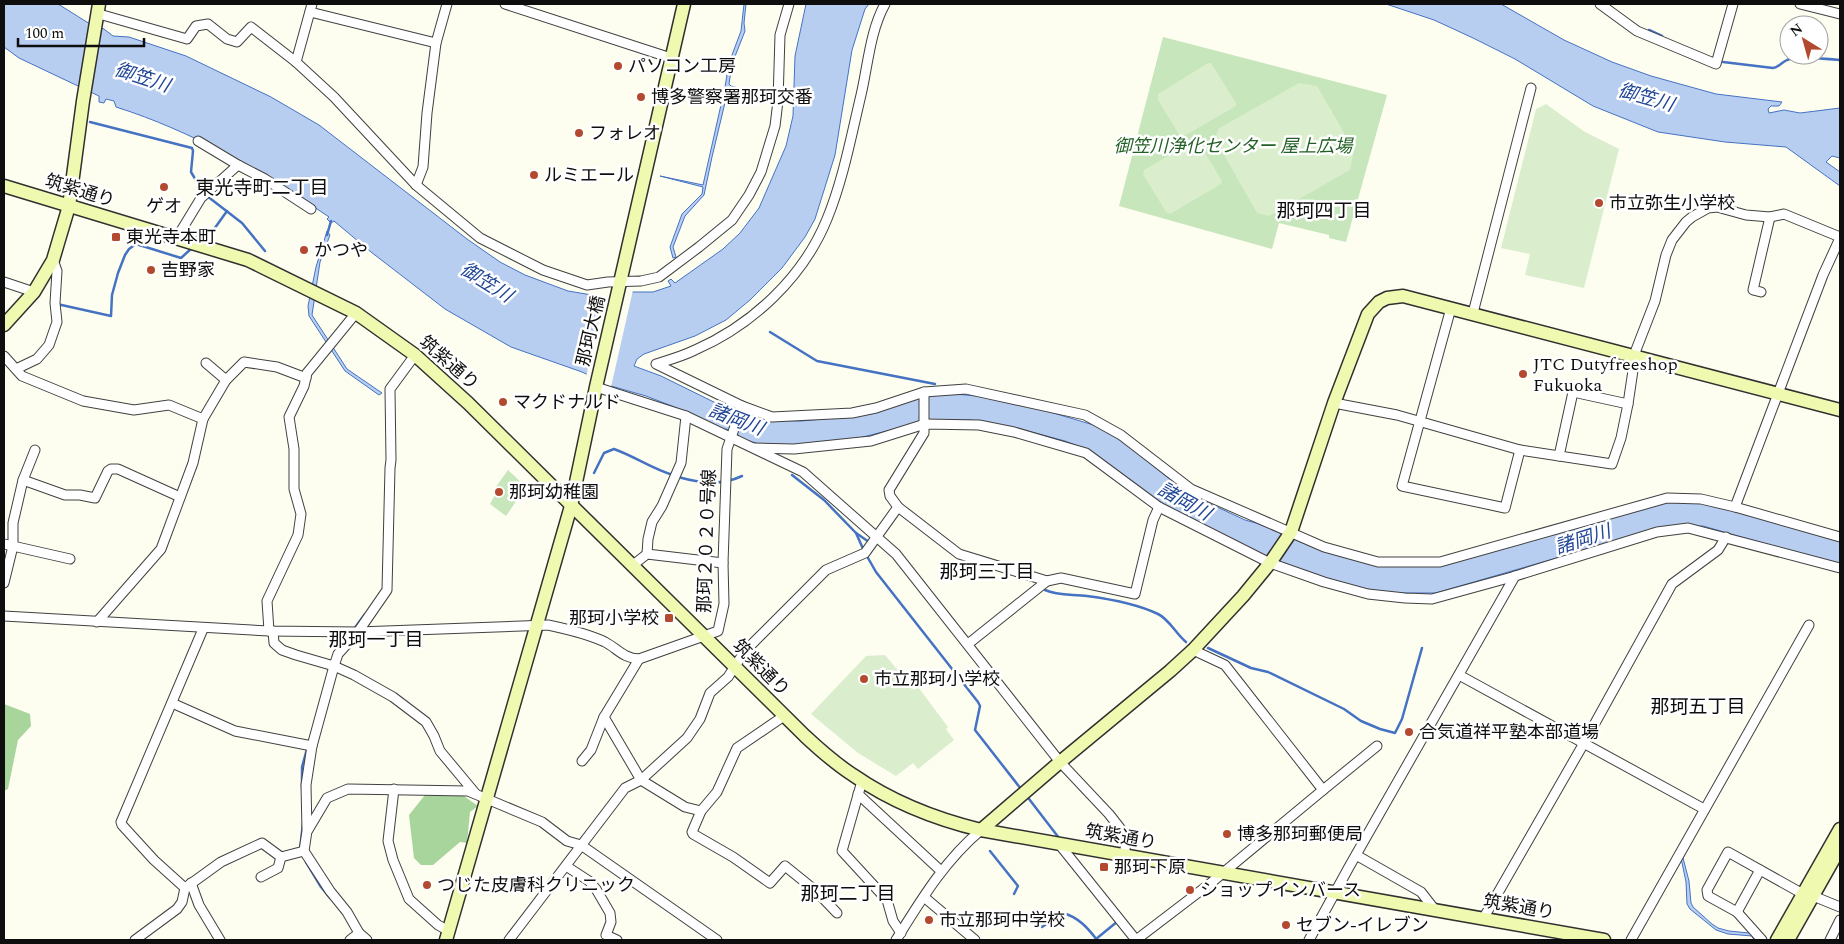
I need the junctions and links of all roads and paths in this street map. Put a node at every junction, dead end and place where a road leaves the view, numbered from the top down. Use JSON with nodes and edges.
{"nodes":[{"id":1,"x":447,"y":4,"type":"edge"},
{"id":2,"x":505,"y":4,"type":"edge"},
{"id":3,"x":684,"y":4,"type":"edge"},
{"id":4,"x":789,"y":4,"type":"edge"},
{"id":5,"x":885,"y":4,"type":"edge"},
{"id":6,"x":1600,"y":4,"type":"edge"},
{"id":7,"x":1733,"y":4,"type":"edge"},
{"id":8,"x":1800,"y":4,"type":"edge"},
{"id":9,"x":311,"y":8,"type":"edge"},
{"id":10,"x":99,"y":9,"type":"edge"},
{"id":11,"x":1840,"y":14,"type":"edge"},
{"id":12,"x":436,"y":43,"type":"junction"},
{"id":13,"x":672,"y":58,"type":"junction"},
{"id":14,"x":296,"y":62,"type":"junction"},
{"id":15,"x":1531,"y":88,"type":"dead end"},
{"id":16,"x":198,"y":141,"type":"dead end"},
{"id":17,"x":238,"y":165,"type":"junction"},
{"id":18,"x":416,"y":185,"type":"junction"},
{"id":19,"x":4,"y":186,"type":"edge"},
{"id":20,"x":69,"y":206,"type":"junction"},
{"id":21,"x":311,"y":209,"type":"dead end"},
{"id":22,"x":1770,"y":216,"type":"junction"},
{"id":23,"x":1840,"y":238,"type":"edge"},
{"id":24,"x":176,"y":239,"type":"junction"},
{"id":25,"x":52,"y":260,"type":"junction"},
{"id":26,"x":4,"y":282,"type":"edge"},
{"id":27,"x":621,"y":282,"type":"junction"},
{"id":28,"x":34,"y":292,"type":"junction"},
{"id":29,"x":1761,"y":292,"type":"dead end"},
{"id":30,"x":1451,"y":308,"type":"junction"},
{"id":31,"x":1473,"y":313,"type":"junction"},
{"id":32,"x":356,"y":314,"type":"junction"},
{"id":33,"x":4,"y":325,"type":"edge"},
{"id":34,"x":415,"y":355,"type":"junction"},
{"id":35,"x":4,"y":356,"type":"edge"},
{"id":36,"x":1634,"y":357,"type":"junction"},
{"id":37,"x":206,"y":363,"type":"dead end"},
{"id":38,"x":16,"y":369,"type":"junction"},
{"id":39,"x":306,"y":378,"type":"junction"},
{"id":40,"x":226,"y":380,"type":"junction"},
{"id":41,"x":596,"y":387,"type":"junction"},
{"id":42,"x":924,"y":392,"type":"junction"},
{"id":43,"x":1778,"y":394,"type":"junction"},
{"id":44,"x":1334,"y":403,"type":"junction"},
{"id":45,"x":1628,"y":404,"type":"junction"},
{"id":46,"x":741,"y":408,"type":"junction"},
{"id":47,"x":1840,"y":410,"type":"edge"},
{"id":48,"x":686,"y":416,"type":"junction"},
{"id":49,"x":204,"y":419,"type":"junction"},
{"id":50,"x":1419,"y":422,"type":"junction"},
{"id":51,"x":925,"y":424,"type":"junction"},
{"id":52,"x":730,"y":437,"type":"junction"},
{"id":53,"x":755,"y":448,"type":"junction"},
{"id":54,"x":36,"y":450,"type":"dead end"},
{"id":55,"x":1520,"y":450,"type":"junction"},
{"id":56,"x":1559,"y":456,"type":"junction"},
{"id":57,"x":23,"y":480,"type":"junction"},
{"id":58,"x":180,"y":497,"type":"junction"},
{"id":59,"x":571,"y":506,"type":"junction"},
{"id":60,"x":898,"y":507,"type":"junction"},
{"id":61,"x":1158,"y":507,"type":"junction"},
{"id":62,"x":1735,"y":507,"type":"junction"},
{"id":63,"x":1290,"y":532,"type":"junction"},
{"id":64,"x":877,"y":536,"type":"junction"},
{"id":65,"x":1840,"y":536,"type":"edge"},
{"id":66,"x":1726,"y":537,"type":"junction"},
{"id":67,"x":8,"y":545,"type":"edge"},
{"id":68,"x":647,"y":554,"type":"junction"},
{"id":69,"x":70,"y":559,"type":"dead end"},
{"id":70,"x":724,"y":563,"type":"junction"},
{"id":71,"x":1270,"y":563,"type":"junction"},
{"id":72,"x":633,"y":565,"type":"junction"},
{"id":73,"x":1840,"y":568,"type":"edge"},
{"id":74,"x":1515,"y":576,"type":"junction"},
{"id":75,"x":1047,"y":581,"type":"junction"},
{"id":76,"x":4,"y":583,"type":"edge"},
{"id":77,"x":4,"y":616,"type":"edge"},
{"id":78,"x":97,"y":622,"type":"junction"},
{"id":79,"x":1809,"y":625,"type":"dead end"},
{"id":80,"x":538,"y":626,"type":"junction"},
{"id":81,"x":203,"y":629,"type":"junction"},
{"id":82,"x":271,"y":631,"type":"junction"},
{"id":83,"x":358,"y":632,"type":"junction"},
{"id":84,"x":704,"y":635,"type":"junction"},
{"id":85,"x":968,"y":644,"type":"junction"},
{"id":86,"x":1193,"y":650,"type":"junction"},
{"id":87,"x":639,"y":659,"type":"junction"},
{"id":88,"x":334,"y":666,"type":"junction"},
{"id":89,"x":734,"y":667,"type":"junction"},
{"id":90,"x":1459,"y":675,"type":"junction"},
{"id":91,"x":172,"y":703,"type":"junction"},
{"id":92,"x":784,"y":716,"type":"junction"},
{"id":93,"x":604,"y":717,"type":"junction"},
{"id":94,"x":1584,"y":743,"type":"junction"},
{"id":95,"x":312,"y":746,"type":"junction"},
{"id":96,"x":1378,"y":746,"type":"dead end"},
{"id":97,"x":582,"y":761,"type":"dead end"},
{"id":98,"x":1060,"y":762,"type":"junction"},
{"id":99,"x":641,"y":780,"type":"junction"},
{"id":100,"x":862,"y":781,"type":"junction"},
{"id":101,"x":394,"y":789,"type":"junction"},
{"id":102,"x":1323,"y":790,"type":"junction"},
{"id":103,"x":475,"y":793,"type":"junction"},
{"id":104,"x":858,"y":794,"type":"junction"},
{"id":105,"x":488,"y":799,"type":"junction"},
{"id":106,"x":1704,"y":810,"type":"junction"},
{"id":107,"x":701,"y":811,"type":"junction"},
{"id":108,"x":981,"y":830,"type":"junction"},
{"id":109,"x":1840,"y":830,"type":"edge"},
{"id":110,"x":307,"y":831,"type":"junction"},
{"id":111,"x":1059,"y":844,"type":"junction"},
{"id":112,"x":581,"y":845,"type":"junction"},
{"id":113,"x":1840,"y":848,"type":"edge"},
{"id":114,"x":304,"y":851,"type":"junction"},
{"id":115,"x":1124,"y":855,"type":"junction"},
{"id":116,"x":1356,"y":855,"type":"junction"},
{"id":117,"x":281,"y":857,"type":"junction"},
{"id":118,"x":566,"y":866,"type":"junction"},
{"id":119,"x":1760,"y":870,"type":"junction"},
{"id":120,"x":941,"y":871,"type":"junction"},
{"id":121,"x":1223,"y":873,"type":"junction"},
{"id":122,"x":261,"y":877,"type":"dead end"},
{"id":123,"x":188,"y":885,"type":"junction"},
{"id":124,"x":1334,"y":892,"type":"junction"},
{"id":125,"x":1808,"y":895,"type":"junction"},
{"id":126,"x":924,"y":897,"type":"junction"},
{"id":127,"x":1840,"y":907,"type":"edge"},
{"id":128,"x":1435,"y":910,"type":"junction"},
{"id":129,"x":1737,"y":912,"type":"junction"},
{"id":130,"x":837,"y":913,"type":"dead end"},
{"id":131,"x":1483,"y":919,"type":"junction"},
{"id":132,"x":1840,"y":920,"type":"edge"},
{"id":133,"x":359,"y":933,"type":"junction"},
{"id":134,"x":448,"y":936,"type":"edge"},
{"id":135,"x":703,"y":936,"type":"edge"},
{"id":136,"x":898,"y":937,"type":"edge"},
{"id":137,"x":135,"y":940,"type":"edge"},
{"id":138,"x":220,"y":940,"type":"edge"},
{"id":139,"x":350,"y":940,"type":"edge"},
{"id":140,"x":367,"y":940,"type":"edge"},
{"id":141,"x":509,"y":940,"type":"edge"},
{"id":142,"x":617,"y":940,"type":"edge"},
{"id":143,"x":717,"y":940,"type":"edge"},
{"id":144,"x":975,"y":940,"type":"edge"},
{"id":145,"x":1136,"y":940,"type":"edge"},
{"id":146,"x":1309,"y":940,"type":"edge"},
{"id":147,"x":1604,"y":940,"type":"edge"},
{"id":148,"x":1631,"y":940,"type":"edge"},
{"id":149,"x":1762,"y":940,"type":"edge"},
{"id":150,"x":1777,"y":940,"type":"edge"},
{"id":151,"x":1788,"y":940,"type":"edge"},
{"id":152,"x":1830,"y":940,"type":"edge"}],
"edges":[{"from":1,"to":12,"type":"street"},
{"from":2,"to":13,"type":"street"},
{"from":3,"to":13,"type":"street","name":"那珂大橋"},
{"from":4,"to":27,"type":"street"},
{"from":5,"to":46,"type":"street"},
{"from":6,"to":7,"type":"street"},
{"from":8,"to":11,"type":"street"},
{"from":9,"to":12,"type":"street"},
{"from":9,"to":14,"type":"street"},
{"from":10,"to":14,"type":"street"},
{"from":10,"to":20,"type":"street"},
{"from":12,"to":18,"type":"street"},
{"from":13,"to":27,"type":"street","name":"那珂大橋"},
{"from":14,"to":18,"type":"street"},
{"from":15,"to":31,"type":"street"},
{"from":16,"to":17,"type":"street"},
{"from":17,"to":21,"type":"street"},
{"from":17,"to":24,"type":"street"},
{"from":18,"to":27,"type":"street"},
{"from":19,"to":20,"type":"street","name":"筑紫通り"},
{"from":20,"to":24,"type":"street","name":"筑紫通り"},
{"from":20,"to":25,"type":"street"},
{"from":22,"to":23,"type":"street"},
{"from":22,"to":29,"type":"street"},
{"from":22,"to":36,"type":"street"},
{"from":23,"to":43,"type":"street"},
{"from":24,"to":32,"type":"street","name":"筑紫通り"},
{"from":25,"to":28,"type":"street"},
{"from":25,"to":38,"type":"street"},
{"from":26,"to":28,"type":"street"},
{"from":27,"to":41,"type":"street","name":"那珂大橋"},
{"from":28,"to":33,"type":"street"},
{"from":30,"to":31,"type":"street"},
{"from":30,"to":44,"type":"street"},
{"from":30,"to":50,"type":"street"},
{"from":31,"to":36,"type":"street"},
{"from":32,"to":34,"type":"street","name":"筑紫通り"},
{"from":32,"to":39,"type":"street"},
{"from":34,"to":59,"type":"street","name":"筑紫通り"},
{"from":34,"to":83,"type":"street"},
{"from":35,"to":38,"type":"street"},
{"from":36,"to":43,"type":"street"},
{"from":36,"to":45,"type":"street"},
{"from":37,"to":40,"type":"street"},
{"from":38,"to":49,"type":"street"},
{"from":39,"to":40,"type":"street"},
{"from":39,"to":82,"type":"street"},
{"from":40,"to":49,"type":"street"},
{"from":41,"to":48,"type":"street"},
{"from":41,"to":59,"type":"street","name":"那珂大橋"},
{"from":42,"to":46,"type":"street"},
{"from":42,"to":51,"type":"street"},
{"from":42,"to":63,"type":"street"},
{"from":43,"to":47,"type":"street"},
{"from":43,"to":62,"type":"street"},
{"from":44,"to":50,"type":"street"},
{"from":44,"to":63,"type":"street"},
{"from":45,"to":56,"type":"street"},
{"from":45,"to":56,"type":"street"},
{"from":46,"to":52,"type":"street","name":"那珂２０２０号線"},
{"from":48,"to":52,"type":"street"},
{"from":48,"to":68,"type":"street"},
{"from":49,"to":58,"type":"street"},
{"from":50,"to":55,"type":"street"},
{"from":50,"to":55,"type":"street"},
{"from":51,"to":53,"type":"street"},
{"from":51,"to":60,"type":"street"},
{"from":51,"to":61,"type":"street"},
{"from":52,"to":53,"type":"street"},
{"from":52,"to":70,"type":"street","name":"那珂２０２０号線"},
{"from":53,"to":64,"type":"street"},
{"from":54,"to":57,"type":"street"},
{"from":55,"to":56,"type":"street"},
{"from":57,"to":58,"type":"street"},
{"from":57,"to":67,"type":"street"},
{"from":58,"to":78,"type":"street"},
{"from":59,"to":72,"type":"street","name":"筑紫通り"},
{"from":59,"to":80,"type":"street","name":"那珂大橋"},
{"from":60,"to":64,"type":"street"},
{"from":60,"to":75,"type":"street"},
{"from":61,"to":71,"type":"street"},
{"from":61,"to":75,"type":"street"},
{"from":62,"to":63,"type":"street"},
{"from":62,"to":65,"type":"street"},
{"from":63,"to":71,"type":"street"},
{"from":64,"to":85,"type":"street"},
{"from":64,"to":89,"type":"street"},
{"from":66,"to":73,"type":"street"},
{"from":66,"to":74,"type":"street"},
{"from":66,"to":94,"type":"street"},
{"from":67,"to":69,"type":"street"},
{"from":67,"to":76,"type":"street"},
{"from":68,"to":70,"type":"street"},
{"from":68,"to":72,"type":"street"},
{"from":70,"to":84,"type":"street","name":"那珂２０２０号線"},
{"from":71,"to":74,"type":"street"},
{"from":71,"to":86,"type":"street"},
{"from":72,"to":84,"type":"street","name":"筑紫通り"},
{"from":74,"to":90,"type":"street"},
{"from":75,"to":85,"type":"street"},
{"from":77,"to":78,"type":"street"},
{"from":78,"to":81,"type":"street"},
{"from":79,"to":106,"type":"street"},
{"from":80,"to":83,"type":"street"},
{"from":80,"to":87,"type":"street"},
{"from":80,"to":105,"type":"street","name":"那珂大橋"},
{"from":81,"to":82,"type":"street"},
{"from":81,"to":91,"type":"street"},
{"from":82,"to":83,"type":"street"},
{"from":82,"to":88,"type":"street"},
{"from":83,"to":88,"type":"street"},
{"from":84,"to":87,"type":"street"},
{"from":84,"to":89,"type":"street","name":"筑紫通り"},
{"from":85,"to":98,"type":"street"},
{"from":86,"to":98,"type":"street"},
{"from":86,"to":102,"type":"street"},
{"from":87,"to":93,"type":"street"},
{"from":88,"to":95,"type":"street"},
{"from":88,"to":103,"type":"street"},
{"from":89,"to":92,"type":"street","name":"筑紫通り"},
{"from":89,"to":99,"type":"street"},
{"from":90,"to":94,"type":"street"},
{"from":90,"to":116,"type":"street"},
{"from":91,"to":95,"type":"street"},
{"from":91,"to":123,"type":"street"},
{"from":92,"to":100,"type":"street","name":"筑紫通り"},
{"from":92,"to":107,"type":"street"},
{"from":93,"to":97,"type":"street"},
{"from":93,"to":99,"type":"street"},
{"from":94,"to":106,"type":"street"},
{"from":94,"to":131,"type":"street"},
{"from":95,"to":110,"type":"street"},
{"from":96,"to":102,"type":"street"},
{"from":98,"to":108,"type":"street"},
{"from":98,"to":115,"type":"street"},
{"from":99,"to":107,"type":"street"},
{"from":99,"to":112,"type":"street"},
{"from":100,"to":104,"type":"street"},
{"from":100,"to":108,"type":"street","name":"筑紫通り"},
{"from":101,"to":103,"type":"street"},
{"from":101,"to":110,"type":"street"},
{"from":101,"to":134,"type":"street"},
{"from":102,"to":121,"type":"street"},
{"from":103,"to":105,"type":"street"},
{"from":104,"to":120,"type":"street"},
{"from":104,"to":136,"type":"street"},
{"from":105,"to":112,"type":"street"},
{"from":105,"to":134,"type":"street","name":"那珂大橋"},
{"from":106,"to":148,"type":"street"},
{"from":107,"to":130,"type":"street"},
{"from":108,"to":111,"type":"street","name":"筑紫通り"},
{"from":108,"to":120,"type":"street"},
{"from":109,"to":125,"type":"street"},
{"from":110,"to":114,"type":"street"},
{"from":111,"to":115,"type":"street","name":"筑紫通り"},
{"from":111,"to":145,"type":"street"},
{"from":112,"to":118,"type":"street"},
{"from":112,"to":135,"type":"street"},
{"from":113,"to":125,"type":"street"},
{"from":114,"to":117,"type":"street"},
{"from":114,"to":133,"type":"street"},
{"from":115,"to":121,"type":"street","name":"筑紫通り"},
{"from":116,"to":124,"type":"street"},
{"from":116,"to":128,"type":"street"},
{"from":117,"to":122,"type":"street"},
{"from":117,"to":123,"type":"street"},
{"from":118,"to":141,"type":"street"},
{"from":118,"to":142,"type":"street"},
{"from":119,"to":125,"type":"street"},
{"from":119,"to":129,"type":"street"},
{"from":119,"to":129,"type":"street"},
{"from":120,"to":126,"type":"street"},
{"from":121,"to":124,"type":"street","name":"筑紫通り"},
{"from":121,"to":145,"type":"street"},
{"from":123,"to":137,"type":"street"},
{"from":123,"to":138,"type":"street"},
{"from":124,"to":128,"type":"street","name":"筑紫通り"},
{"from":124,"to":146,"type":"street"},
{"from":125,"to":127,"type":"street"},
{"from":125,"to":150,"type":"street"},
{"from":125,"to":151,"type":"street"},
{"from":126,"to":136,"type":"street"},
{"from":126,"to":144,"type":"street"},
{"from":128,"to":131,"type":"street","name":"筑紫通り"},
{"from":129,"to":149,"type":"street"},
{"from":131,"to":147,"type":"street","name":"筑紫通り"},
{"from":132,"to":152,"type":"street"},
{"from":133,"to":139,"type":"street"},
{"from":133,"to":140,"type":"street"},
{"from":135,"to":143,"type":"street"}]}
